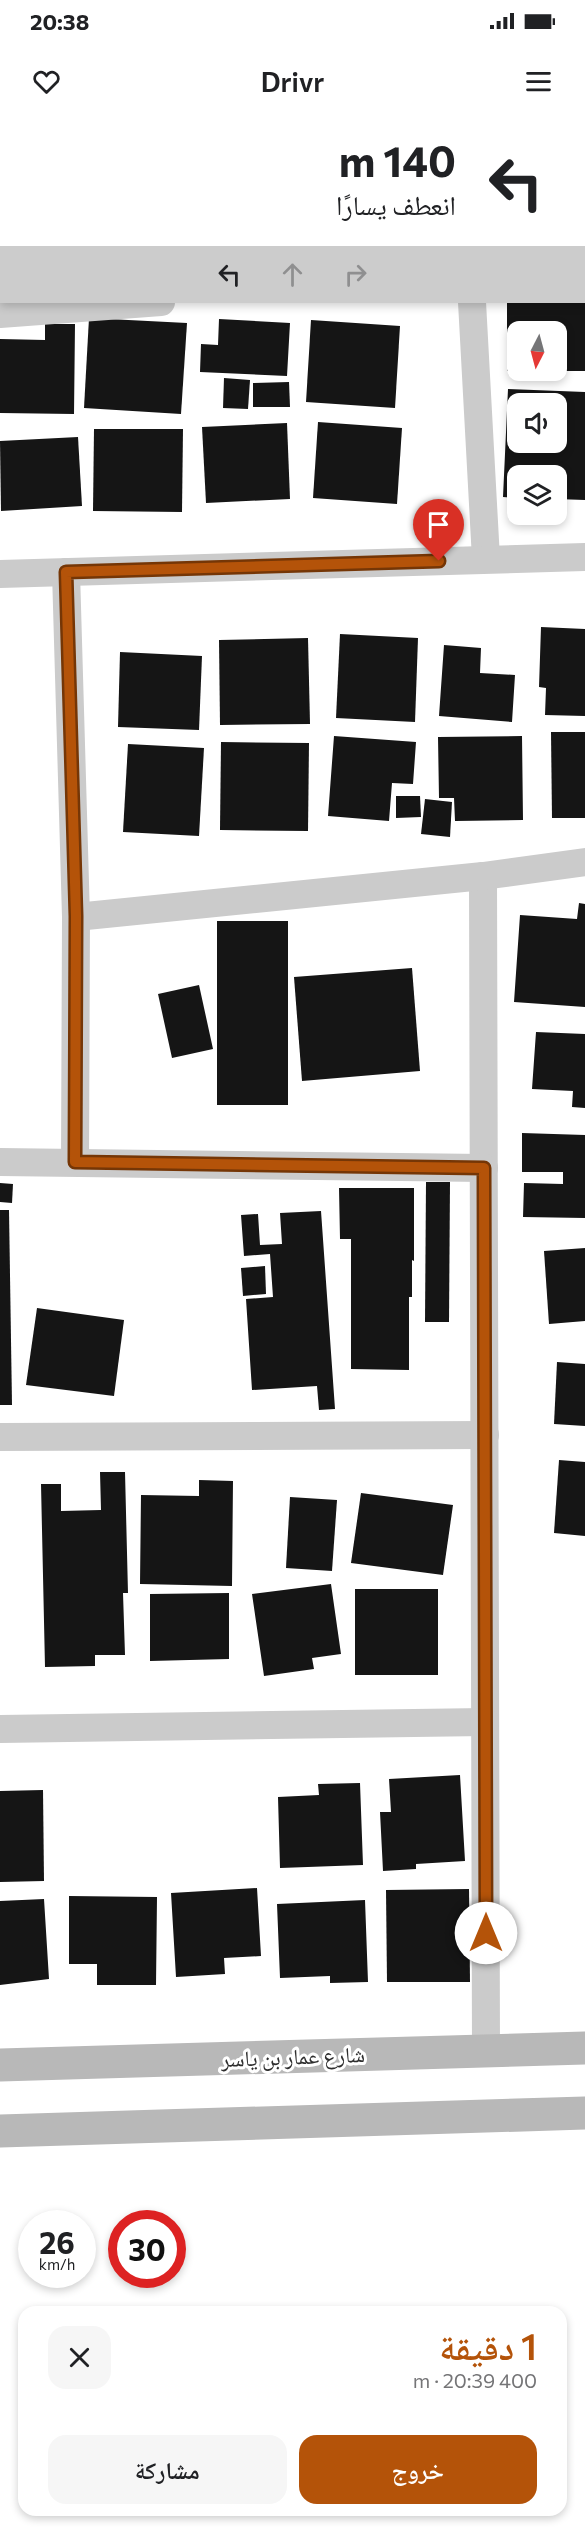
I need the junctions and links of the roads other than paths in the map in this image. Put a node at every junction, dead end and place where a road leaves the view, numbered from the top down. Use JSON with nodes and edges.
{"nodes":[{"id":1,"x":148,"y":303,"type":"edge"},
{"id":2,"x":472,"y":303,"type":"edge"},
{"id":3,"x":0,"y":314,"type":"edge"},
{"id":4,"x":585,"y":557,"type":"edge"},
{"id":5,"x":486,"y":559,"type":"junction"},
{"id":6,"x":66,"y":572,"type":"junction"},
{"id":7,"x":0,"y":574,"type":"edge"},
{"id":8,"x":585,"y":862,"type":"edge"},
{"id":9,"x":483,"y":876,"type":"junction"},
{"id":10,"x":76,"y":916,"type":"junction"},
{"id":11,"x":0,"y":1162,"type":"edge"},
{"id":12,"x":75,"y":1162,"type":"junction"},
{"id":13,"x":484,"y":1168,"type":"junction"},
{"id":14,"x":484,"y":1435,"type":"junction"},
{"id":15,"x":0,"y":1437,"type":"edge"},
{"id":16,"x":485,"y":1722,"type":"junction"},
{"id":17,"x":0,"y":1729,"type":"edge"},
{"id":18,"x":585,"y":2048,"type":"edge"},
{"id":19,"x":486,"y":2051,"type":"junction"},
{"id":20,"x":0,"y":2065,"type":"edge"},
{"id":21,"x":585,"y":2113,"type":"edge"},
{"id":22,"x":0,"y":2131,"type":"edge"}],
"edges":[{"from":1,"to":3,"type":"street"},
{"from":2,"to":5,"type":"street"},
{"from":4,"to":5,"type":"street"},
{"from":5,"to":6,"type":"street"},
{"from":6,"to":7,"type":"street"},
{"from":6,"to":10,"type":"street"},
{"from":8,"to":9,"type":"street"},
{"from":9,"to":10,"type":"street"},
{"from":9,"to":13,"type":"street"},
{"from":10,"to":12,"type":"street"},
{"from":11,"to":12,"type":"street"},
{"from":12,"to":13,"type":"street"},
{"from":13,"to":14,"type":"street"},
{"from":14,"to":15,"type":"street"},
{"from":14,"to":16,"type":"street"},
{"from":16,"to":17,"type":"street"},
{"from":16,"to":19,"type":"street"},
{"from":18,"to":19,"type":"street","name":"شارع عمار بن ياسر"},
{"from":19,"to":20,"type":"street","name":"شارع عمار بن ياسر"},
{"from":21,"to":22,"type":"street"}]}
